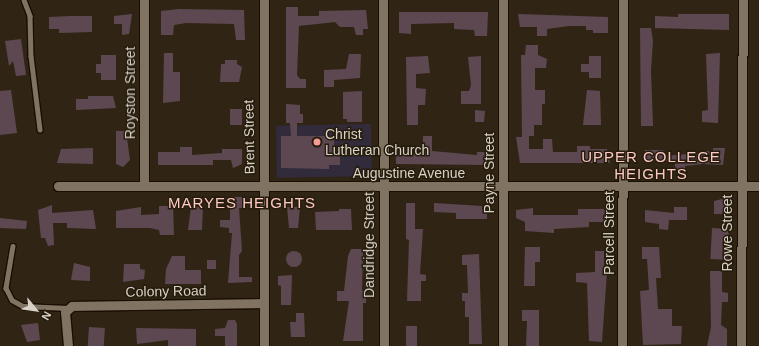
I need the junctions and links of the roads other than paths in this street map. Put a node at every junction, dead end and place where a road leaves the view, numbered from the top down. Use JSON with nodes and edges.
{"nodes":[{"id":1,"x":24,"y":0,"type":"edge"},
{"id":2,"x":144,"y":0,"type":"edge"},
{"id":3,"x":264,"y":0,"type":"edge"},
{"id":4,"x":383,"y":0,"type":"edge"},
{"id":5,"x":503,"y":0,"type":"edge"},
{"id":6,"x":623,"y":0,"type":"edge"},
{"id":7,"x":743,"y":0,"type":"edge"},
{"id":8,"x":40,"y":129,"type":"dead end"},
{"id":9,"x":144,"y":185,"type":"junction"},
{"id":10,"x":58,"y":186,"type":"dead end"},
{"id":11,"x":503,"y":186,"type":"junction"},
{"id":12,"x":742,"y":186,"type":"junction"},
{"id":13,"x":759,"y":186,"type":"edge"},
{"id":14,"x":264,"y":187,"type":"junction"},
{"id":15,"x":383,"y":187,"type":"junction"},
{"id":16,"x":623,"y":187,"type":"junction"},
{"id":17,"x":13,"y":246,"type":"dead end"},
{"id":18,"x":264,"y":303,"type":"junction"},
{"id":19,"x":68,"y":308,"type":"junction"},
{"id":20,"x":68,"y":346,"type":"edge"},
{"id":21,"x":264,"y":346,"type":"edge"},
{"id":22,"x":384,"y":346,"type":"edge"},
{"id":23,"x":503,"y":346,"type":"edge"},
{"id":24,"x":622,"y":346,"type":"edge"},
{"id":25,"x":741,"y":346,"type":"edge"}],
"edges":[{"from":1,"to":8,"type":"lane"},
{"from":2,"to":9,"type":"street","name":"Royston Street"},
{"from":3,"to":14,"type":"street","name":"Brent Street"},
{"from":4,"to":15,"type":"street","name":"Dandridge Street"},
{"from":5,"to":11,"type":"street","name":"Payne Street"},
{"from":6,"to":16,"type":"street","name":"Parcell Street"},
{"from":7,"to":12,"type":"street","name":"Rowe Street"},
{"from":9,"to":10,"type":"street","name":"Augustine Avenue"},
{"from":9,"to":14,"type":"street","name":"Augustine Avenue"},
{"from":11,"to":15,"type":"street","name":"Augustine Avenue"},
{"from":11,"to":16,"type":"street","name":"Augustine Avenue"},
{"from":11,"to":23,"type":"street","name":"Payne Street"},
{"from":12,"to":13,"type":"street","name":"Augustine Avenue"},
{"from":12,"to":16,"type":"street","name":"Augustine Avenue"},
{"from":12,"to":25,"type":"street","name":"Rowe Street"},
{"from":14,"to":15,"type":"street","name":"Augustine Avenue"},
{"from":14,"to":18,"type":"street","name":"Brent Street"},
{"from":15,"to":22,"type":"street","name":"Dandridge Street"},
{"from":16,"to":24,"type":"street","name":"Parcell Street"},
{"from":17,"to":19,"type":"lane"},
{"from":18,"to":19,"type":"street","name":"Colony Road"},
{"from":18,"to":21,"type":"street","name":"Brent Street"},
{"from":19,"to":20,"type":"street"}]}
